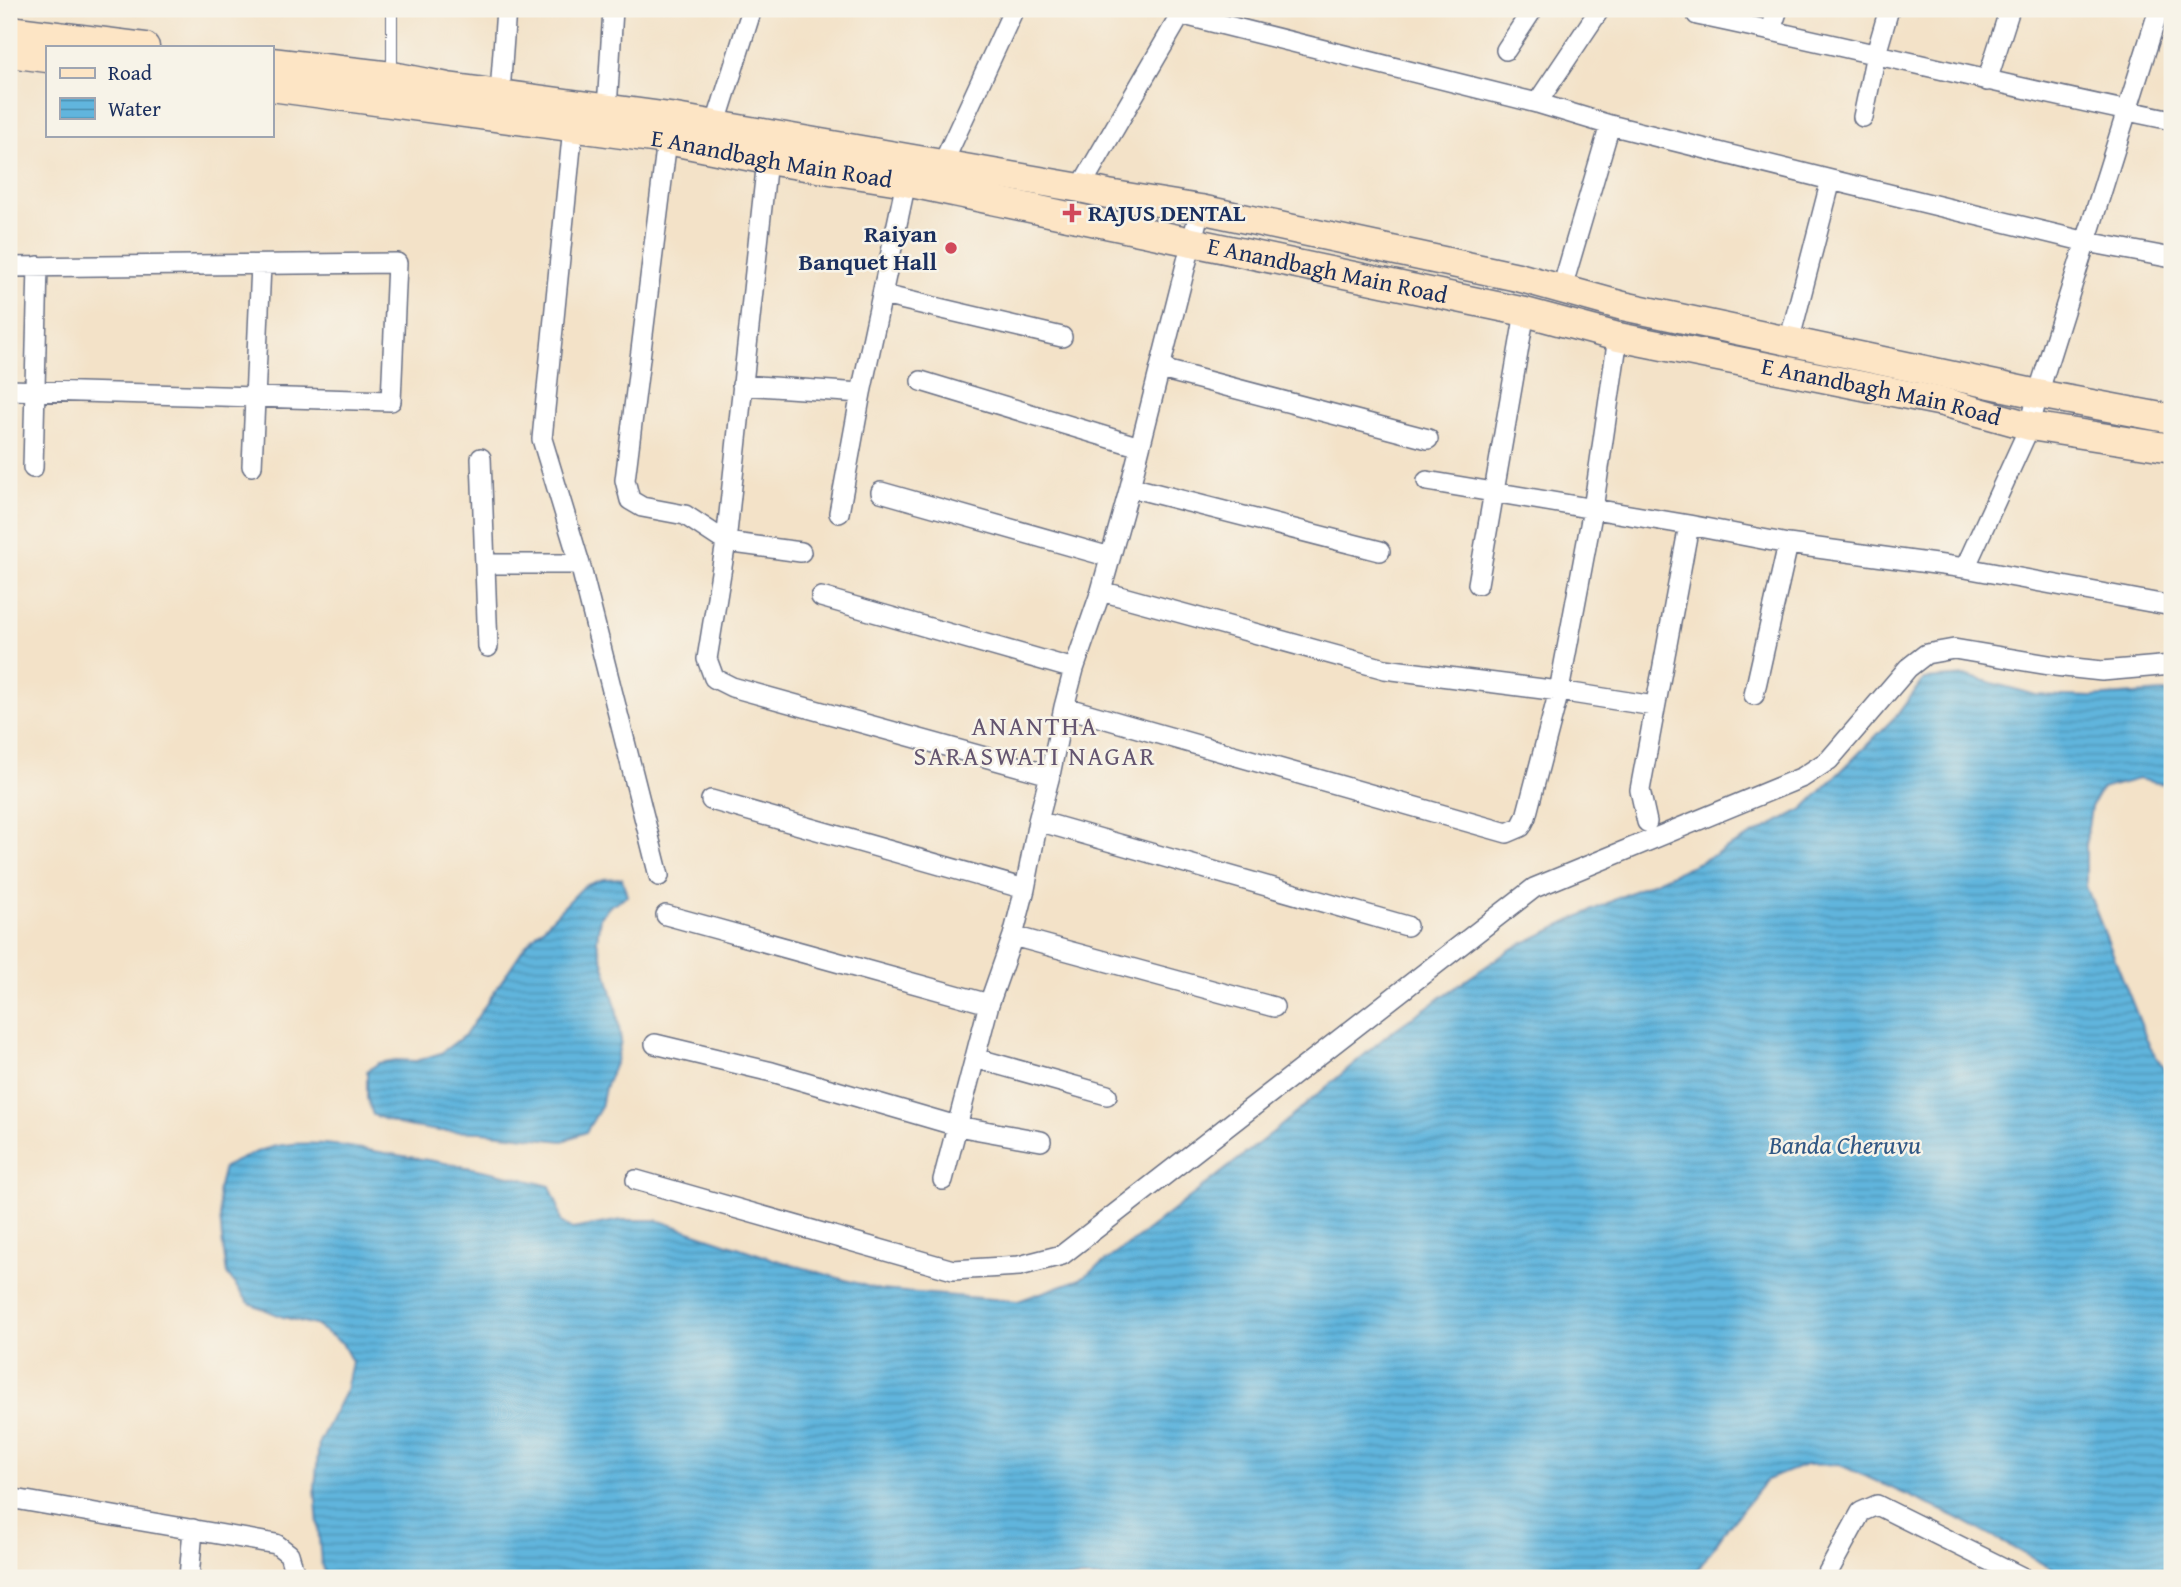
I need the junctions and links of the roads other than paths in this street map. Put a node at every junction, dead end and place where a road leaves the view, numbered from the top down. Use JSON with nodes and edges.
{"nodes":[{"id":1,"x":392,"y":9,"type":"edge"},
{"id":2,"x":506,"y":9,"type":"edge"},
{"id":3,"x":613,"y":9,"type":"edge"},
{"id":4,"x":751,"y":9,"type":"edge"},
{"id":5,"x":1014,"y":9,"type":"edge"},
{"id":6,"x":1533,"y":9,"type":"edge"},
{"id":7,"x":1600,"y":9,"type":"edge"},
{"id":8,"x":1778,"y":9,"type":"edge"},
{"id":9,"x":1889,"y":9,"type":"edge"},
{"id":10,"x":2010,"y":9,"type":"edge"},
{"id":11,"x":2159,"y":9,"type":"edge"},
{"id":12,"x":1182,"y":11,"type":"edge"},
{"id":13,"x":1697,"y":15,"type":"dead end"},
{"id":14,"x":9,"y":30,"type":"edge"},
{"id":15,"x":1771,"y":30,"type":"junction"},
{"id":16,"x":137,"y":46,"type":"edge"},
{"id":17,"x":1506,"y":50,"type":"dead end"},
{"id":18,"x":9,"y":52,"type":"edge"},
{"id":19,"x":1876,"y":54,"type":"junction"},
{"id":20,"x":46,"y":58,"type":"edge"},
{"id":21,"x":273,"y":62,"type":"edge"},
{"id":22,"x":392,"y":76,"type":"junction"},
{"id":23,"x":1987,"y":81,"type":"junction"},
{"id":24,"x":273,"y":87,"type":"edge"},
{"id":25,"x":500,"y":93,"type":"junction"},
{"id":26,"x":1537,"y":103,"type":"junction"},
{"id":27,"x":607,"y":109,"type":"junction"},
{"id":28,"x":2127,"y":111,"type":"junction"},
{"id":29,"x":574,"y":116,"type":"junction"},
{"id":30,"x":1863,"y":117,"type":"dead end"},
{"id":31,"x":2172,"y":120,"type":"edge"},
{"id":32,"x":1610,"y":125,"type":"junction"},
{"id":33,"x":715,"y":126,"type":"junction"},
{"id":34,"x":667,"y":140,"type":"junction"},
{"id":35,"x":768,"y":160,"type":"junction"},
{"id":36,"x":940,"y":176,"type":"junction"},
{"id":37,"x":1831,"y":180,"type":"junction"},
{"id":38,"x":906,"y":182,"type":"junction"},
{"id":39,"x":1080,"y":188,"type":"junction"},
{"id":40,"x":1200,"y":209,"type":"junction"},
{"id":41,"x":1192,"y":242,"type":"junction"},
{"id":42,"x":2087,"y":242,"type":"junction"},
{"id":43,"x":2172,"y":258,"type":"edge"},
{"id":44,"x":261,"y":265,"type":"junction"},
{"id":45,"x":9,"y":267,"type":"edge"},
{"id":46,"x":38,"y":267,"type":"junction"},
{"id":47,"x":1562,"y":288,"type":"junction"},
{"id":48,"x":883,"y":295,"type":"junction"},
{"id":49,"x":1525,"y":312,"type":"junction"},
{"id":50,"x":1062,"y":337,"type":"dead end"},
{"id":51,"x":1618,"y":337,"type":"junction"},
{"id":52,"x":1789,"y":342,"type":"junction"},
{"id":53,"x":1161,"y":369,"type":"junction"},
{"id":54,"x":921,"y":381,"type":"dead end"},
{"id":55,"x":742,"y":385,"type":"junction"},
{"id":56,"x":9,"y":390,"type":"edge"},
{"id":57,"x":34,"y":391,"type":"junction"},
{"id":58,"x":861,"y":393,"type":"junction"},
{"id":59,"x":2038,"y":394,"type":"junction"},
{"id":60,"x":256,"y":398,"type":"junction"},
{"id":61,"x":2172,"y":419,"type":"edge"},
{"id":62,"x":2030,"y":426,"type":"junction"},
{"id":63,"x":1427,"y":439,"type":"dead end"},
{"id":64,"x":1140,"y":447,"type":"junction"},
{"id":65,"x":2172,"y":448,"type":"edge"},
{"id":66,"x":481,"y":458,"type":"dead end"},
{"id":67,"x":253,"y":466,"type":"dead end"},
{"id":68,"x":33,"y":468,"type":"dead end"},
{"id":69,"x":1427,"y":481,"type":"dead end"},
{"id":70,"x":1130,"y":486,"type":"junction"},
{"id":71,"x":881,"y":492,"type":"dead end"},
{"id":72,"x":1493,"y":492,"type":"junction"},
{"id":73,"x":1593,"y":509,"type":"junction"},
{"id":74,"x":839,"y":513,"type":"dead end"},
{"id":75,"x":1689,"y":525,"type":"junction"},
{"id":76,"x":726,"y":542,"type":"junction"},
{"id":77,"x":1788,"y":544,"type":"junction"},
{"id":78,"x":1380,"y":551,"type":"dead end"},
{"id":79,"x":801,"y":552,"type":"dead end"},
{"id":80,"x":1110,"y":557,"type":"junction"},
{"id":81,"x":485,"y":564,"type":"junction"},
{"id":82,"x":580,"y":564,"type":"junction"},
{"id":83,"x":1965,"y":568,"type":"junction"},
{"id":84,"x":1478,"y":584,"type":"dead end"},
{"id":85,"x":1101,"y":591,"type":"junction"},
{"id":86,"x":821,"y":597,"type":"dead end"},
{"id":87,"x":2172,"y":606,"type":"edge"},
{"id":88,"x":488,"y":647,"type":"dead end"},
{"id":89,"x":2172,"y":665,"type":"edge"},
{"id":90,"x":1074,"y":669,"type":"junction"},
{"id":91,"x":1559,"y":691,"type":"junction"},
{"id":92,"x":1754,"y":695,"type":"dead end"},
{"id":93,"x":1654,"y":706,"type":"junction"},
{"id":94,"x":1064,"y":707,"type":"junction"},
{"id":95,"x":1050,"y":775,"type":"junction"},
{"id":96,"x":711,"y":800,"type":"dead end"},
{"id":97,"x":1038,"y":821,"type":"junction"},
{"id":98,"x":1647,"y":822,"type":"dead end"},
{"id":99,"x":659,"y":876,"type":"dead end"},
{"id":100,"x":1025,"y":889,"type":"junction"},
{"id":101,"x":666,"y":915,"type":"dead end"},
{"id":102,"x":1408,"y":926,"type":"dead end"},
{"id":103,"x":1013,"y":936,"type":"junction"},
{"id":104,"x":989,"y":1004,"type":"junction"},
{"id":105,"x":1273,"y":1007,"type":"dead end"},
{"id":106,"x":655,"y":1044,"type":"dead end"},
{"id":107,"x":975,"y":1058,"type":"junction"},
{"id":108,"x":1107,"y":1095,"type":"dead end"},
{"id":109,"x":957,"y":1126,"type":"junction"},
{"id":110,"x":1041,"y":1141,"type":"dead end"},
{"id":111,"x":636,"y":1180,"type":"dead end"},
{"id":112,"x":943,"y":1180,"type":"dead end"},
{"id":113,"x":9,"y":1498,"type":"edge"},
{"id":114,"x":193,"y":1529,"type":"junction"},
{"id":115,"x":1992,"y":1571,"type":"edge"},
{"id":116,"x":189,"y":1578,"type":"edge"},
{"id":117,"x":296,"y":1578,"type":"edge"},
{"id":118,"x":1825,"y":1578,"type":"edge"},
{"id":119,"x":2024,"y":1578,"type":"edge"}],
"edges":[{"from":1,"to":22,"type":"lane"},
{"from":2,"to":25,"type":"street"},
{"from":3,"to":27,"type":"street"},
{"from":4,"to":33,"type":"street"},
{"from":5,"to":36,"type":"street"},
{"from":6,"to":17,"type":"street"},
{"from":7,"to":26,"type":"street"},
{"from":8,"to":15,"type":"street"},
{"from":9,"to":19,"type":"street"},
{"from":10,"to":23,"type":"street"},
{"from":11,"to":28,"type":"street"},
{"from":12,"to":26,"type":"street"},
{"from":12,"to":39,"type":"street"},
{"from":13,"to":15,"type":"street"},
{"from":14,"to":16,"type":"street"},
{"from":15,"to":19,"type":"street"},
{"from":18,"to":20,"type":"street"},
{"from":19,"to":23,"type":"street"},
{"from":19,"to":30,"type":"street"},
{"from":21,"to":22,"type":"street","name":"E Anandbagh Main Road"},
{"from":22,"to":25,"type":"street","name":"E Anandbagh Main Road"},
{"from":23,"to":28,"type":"street"},
{"from":24,"to":29,"type":"street","name":"E Anandbagh Main Road"},
{"from":25,"to":29,"type":"street","name":"E Anandbagh Main Road"},
{"from":26,"to":32,"type":"street"},
{"from":27,"to":29,"type":"street","name":"E Anandbagh Main Road"},
{"from":27,"to":33,"type":"street","name":"E Anandbagh Main Road"},
{"from":28,"to":31,"type":"street"},
{"from":28,"to":42,"type":"street"},
{"from":29,"to":34,"type":"street","name":"E Anandbagh Main Road"},
{"from":29,"to":82,"type":"street"},
{"from":32,"to":37,"type":"street"},
{"from":32,"to":47,"type":"street"},
{"from":33,"to":36,"type":"street","name":"E Anandbagh Main Road"},
{"from":34,"to":35,"type":"street","name":"E Anandbagh Main Road"},
{"from":34,"to":76,"type":"street"},
{"from":35,"to":38,"type":"street","name":"E Anandbagh Main Road"},
{"from":35,"to":55,"type":"street"},
{"from":36,"to":38,"type":"street","name":"E Anandbagh Main Road"},
{"from":36,"to":39,"type":"street","name":"E Anandbagh Main Road"},
{"from":36,"to":41,"type":"street","name":"E Anandbagh Main Road"},
{"from":37,"to":42,"type":"street"},
{"from":37,"to":52,"type":"street"},
{"from":38,"to":48,"type":"street"},
{"from":39,"to":40,"type":"street","name":"E Anandbagh Main Road"},
{"from":40,"to":41,"type":"street"},
{"from":40,"to":47,"type":"street","name":"E Anandbagh Main Road"},
{"from":41,"to":49,"type":"street","name":"E Anandbagh Main Road"},
{"from":41,"to":53,"type":"street"},
{"from":42,"to":43,"type":"street"},
{"from":42,"to":59,"type":"street"},
{"from":44,"to":46,"type":"street"},
{"from":44,"to":60,"type":"street"},
{"from":44,"to":60,"type":"street"},
{"from":45,"to":46,"type":"street"},
{"from":46,"to":57,"type":"street"},
{"from":47,"to":52,"type":"street","name":"E Anandbagh Main Road"},
{"from":48,"to":50,"type":"street"},
{"from":48,"to":58,"type":"street"},
{"from":49,"to":51,"type":"street","name":"E Anandbagh Main Road"},
{"from":49,"to":72,"type":"street"},
{"from":51,"to":62,"type":"street","name":"E Anandbagh Main Road"},
{"from":51,"to":73,"type":"street"},
{"from":52,"to":59,"type":"street","name":"E Anandbagh Main Road"},
{"from":53,"to":63,"type":"street"},
{"from":53,"to":64,"type":"street"},
{"from":54,"to":64,"type":"street"},
{"from":55,"to":58,"type":"street"},
{"from":55,"to":76,"type":"street"},
{"from":56,"to":57,"type":"street"},
{"from":57,"to":60,"type":"street"},
{"from":57,"to":68,"type":"street"},
{"from":58,"to":74,"type":"street"},
{"from":59,"to":61,"type":"street","name":"E Anandbagh Main Road"},
{"from":59,"to":62,"type":"street"},
{"from":60,"to":67,"type":"street"},
{"from":62,"to":65,"type":"street","name":"E Anandbagh Main Road"},
{"from":62,"to":83,"type":"street"},
{"from":64,"to":70,"type":"street"},
{"from":66,"to":81,"type":"street"},
{"from":69,"to":72,"type":"street"},
{"from":70,"to":78,"type":"street"},
{"from":70,"to":80,"type":"street"},
{"from":71,"to":80,"type":"street"},
{"from":72,"to":73,"type":"street"},
{"from":72,"to":84,"type":"street"},
{"from":73,"to":75,"type":"street"},
{"from":73,"to":91,"type":"street"},
{"from":75,"to":77,"type":"street"},
{"from":75,"to":93,"type":"street"},
{"from":76,"to":79,"type":"street"},
{"from":76,"to":95,"type":"street"},
{"from":77,"to":83,"type":"street"},
{"from":77,"to":92,"type":"street"},
{"from":80,"to":85,"type":"street"},
{"from":81,"to":82,"type":"street"},
{"from":81,"to":88,"type":"street"},
{"from":82,"to":99,"type":"street"},
{"from":83,"to":87,"type":"street"},
{"from":85,"to":90,"type":"street"},
{"from":85,"to":91,"type":"street"},
{"from":86,"to":90,"type":"street"},
{"from":89,"to":111,"type":"street"},
{"from":90,"to":94,"type":"street"},
{"from":91,"to":93,"type":"street"},
{"from":91,"to":94,"type":"street"},
{"from":93,"to":98,"type":"street"},
{"from":94,"to":95,"type":"street"},
{"from":95,"to":97,"type":"street"},
{"from":96,"to":100,"type":"street"},
{"from":97,"to":100,"type":"street"},
{"from":97,"to":102,"type":"street"},
{"from":100,"to":103,"type":"street"},
{"from":101,"to":104,"type":"street"},
{"from":103,"to":104,"type":"street"},
{"from":103,"to":105,"type":"street"},
{"from":104,"to":107,"type":"street"},
{"from":106,"to":109,"type":"street"},
{"from":107,"to":108,"type":"street"},
{"from":107,"to":109,"type":"street"},
{"from":109,"to":110,"type":"street"},
{"from":109,"to":112,"type":"street"},
{"from":113,"to":114,"type":"street"},
{"from":114,"to":116,"type":"street"},
{"from":114,"to":117,"type":"street"},
{"from":115,"to":118,"type":"street"},
{"from":115,"to":119,"type":"street"}]}
